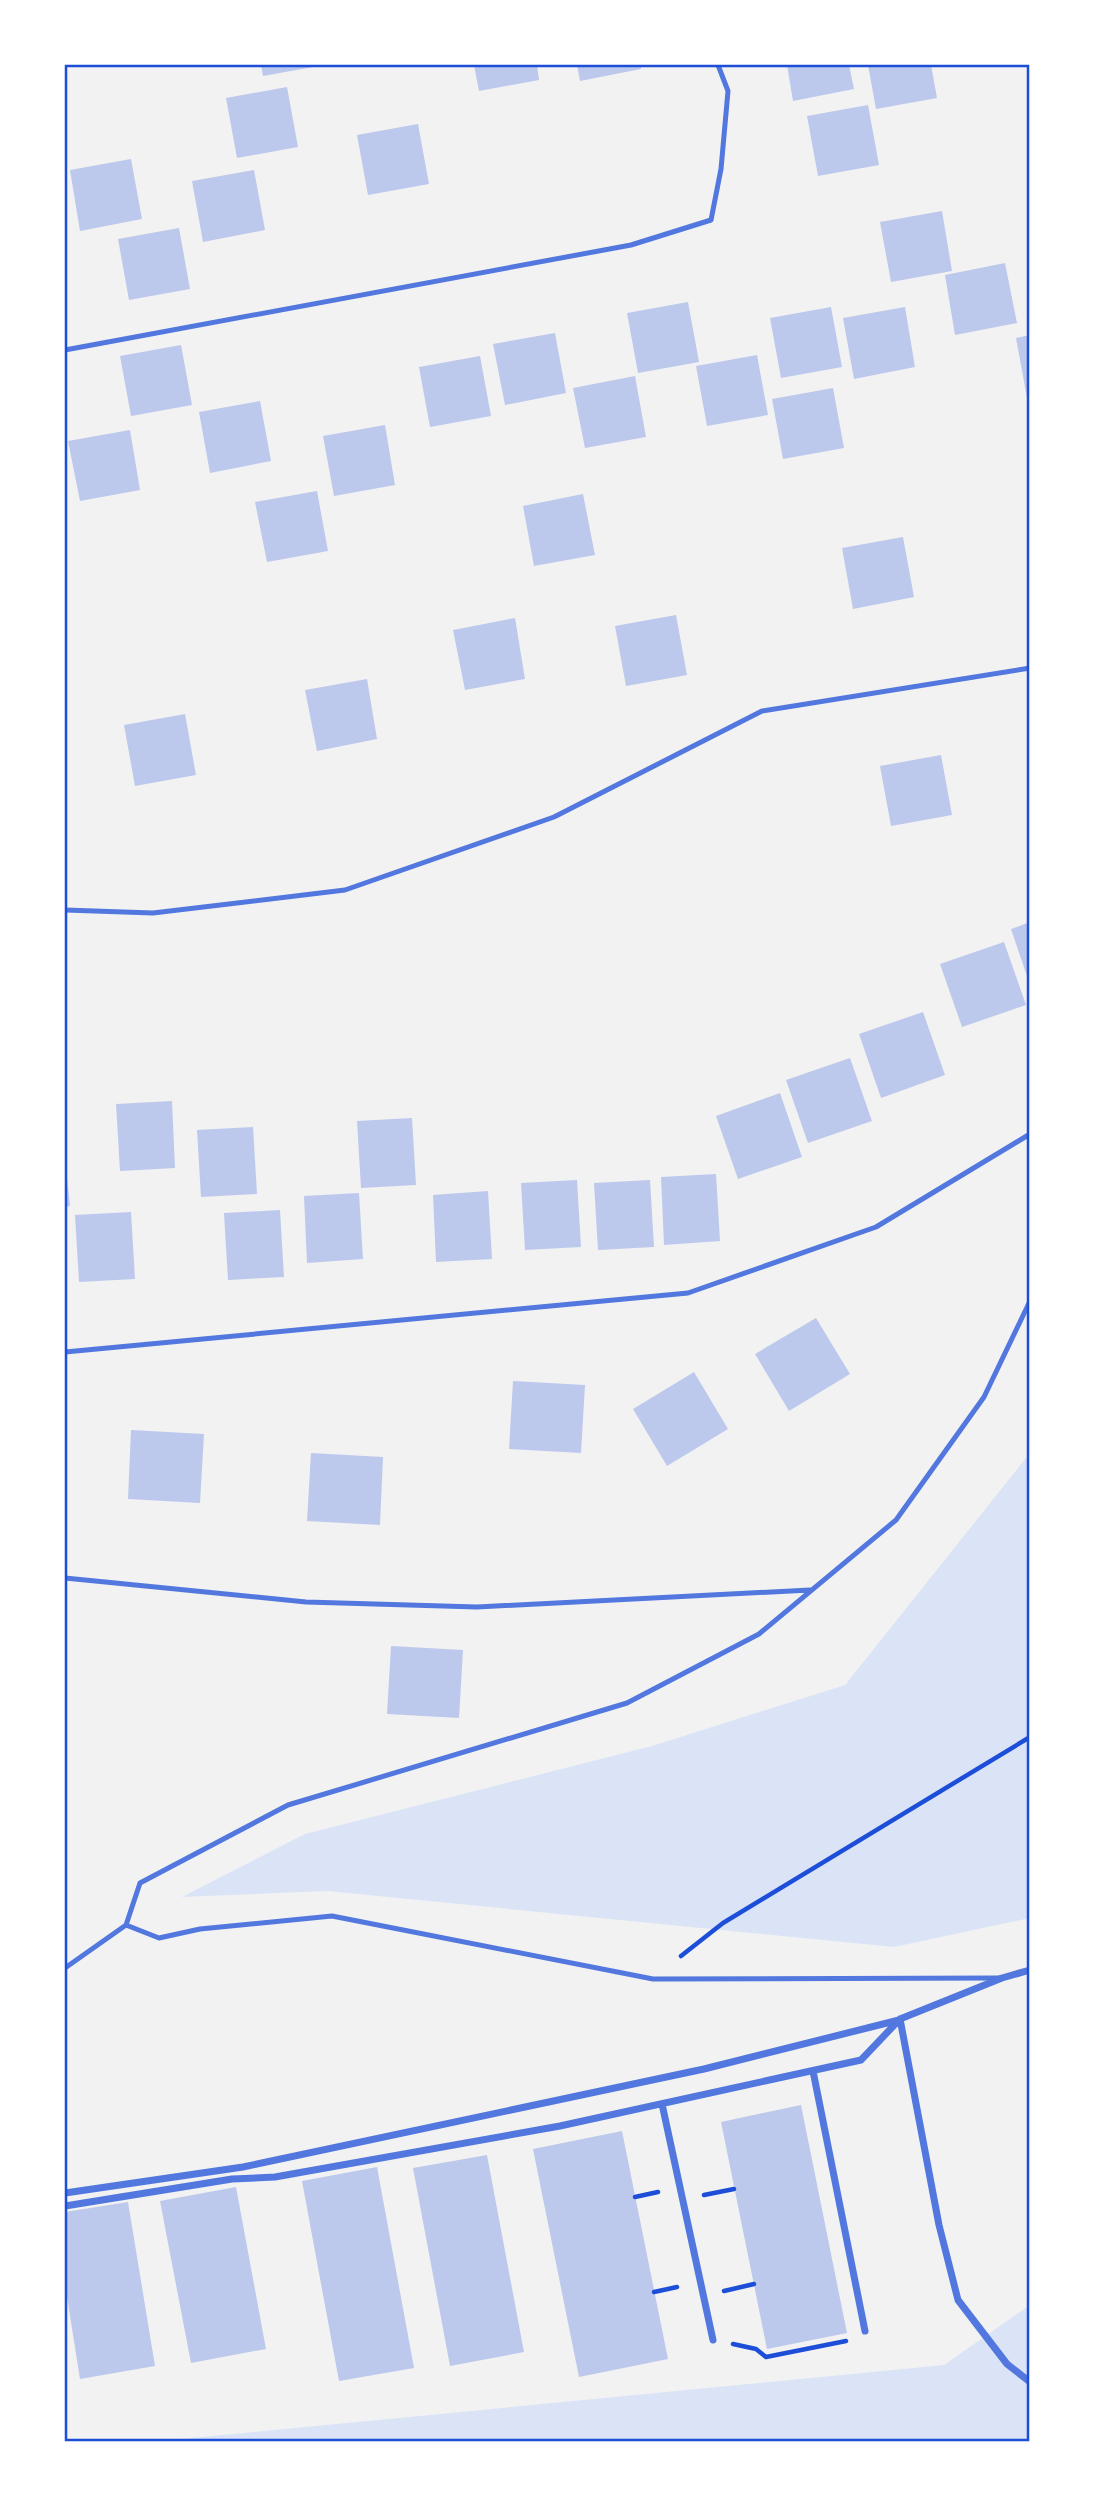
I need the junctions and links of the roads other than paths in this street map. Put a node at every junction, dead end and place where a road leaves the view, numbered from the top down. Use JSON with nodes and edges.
{"nodes":[{"id":1,"x":718,"y":65,"type":"edge"},
{"id":2,"x":65,"y":350,"type":"edge"},
{"id":3,"x":1030,"y":668,"type":"edge"},
{"id":4,"x":65,"y":910,"type":"edge"},
{"id":5,"x":1030,"y":1134,"type":"edge"},
{"id":6,"x":1030,"y":1301,"type":"edge"},
{"id":7,"x":65,"y":1352,"type":"edge"},
{"id":8,"x":65,"y":1578,"type":"edge"},
{"id":9,"x":810,"y":1590,"type":"junction"},
{"id":10,"x":126,"y":1925,"type":"junction"},
{"id":11,"x":65,"y":1968,"type":"edge"},
{"id":12,"x":1030,"y":1970,"type":"edge"},
{"id":13,"x":1002,"y":1978,"type":"junction"},
{"id":14,"x":900,"y":2019,"type":"junction"},
{"id":15,"x":813,"y":2071,"type":"junction"},
{"id":16,"x":662,"y":2104,"type":"junction"},
{"id":17,"x":65,"y":2193,"type":"edge"},
{"id":18,"x":65,"y":2206,"type":"edge"},
{"id":19,"x":865,"y":2330,"type":"road end"},
{"id":20,"x":713,"y":2340,"type":"road end"},
{"id":21,"x":1030,"y":2382,"type":"edge"}],
"edges":[{"from":1,"to":2,"type":"lane"},
{"from":3,"to":4,"type":"lane"},
{"from":5,"to":7,"type":"lane"},
{"from":6,"to":9,"type":"lane"},
{"from":8,"to":9,"type":"lane"},
{"from":9,"to":10,"type":"lane"},
{"from":10,"to":11,"type":"lane"},
{"from":10,"to":13,"type":"lane"},
{"from":12,"to":13,"type":"street"},
{"from":13,"to":14,"type":"street"},
{"from":14,"to":15,"type":"street"},
{"from":14,"to":17,"type":"street"},
{"from":14,"to":21,"type":"street"},
{"from":15,"to":16,"type":"street"},
{"from":15,"to":19,"type":"street"},
{"from":16,"to":18,"type":"street"},
{"from":16,"to":20,"type":"street"}]}
